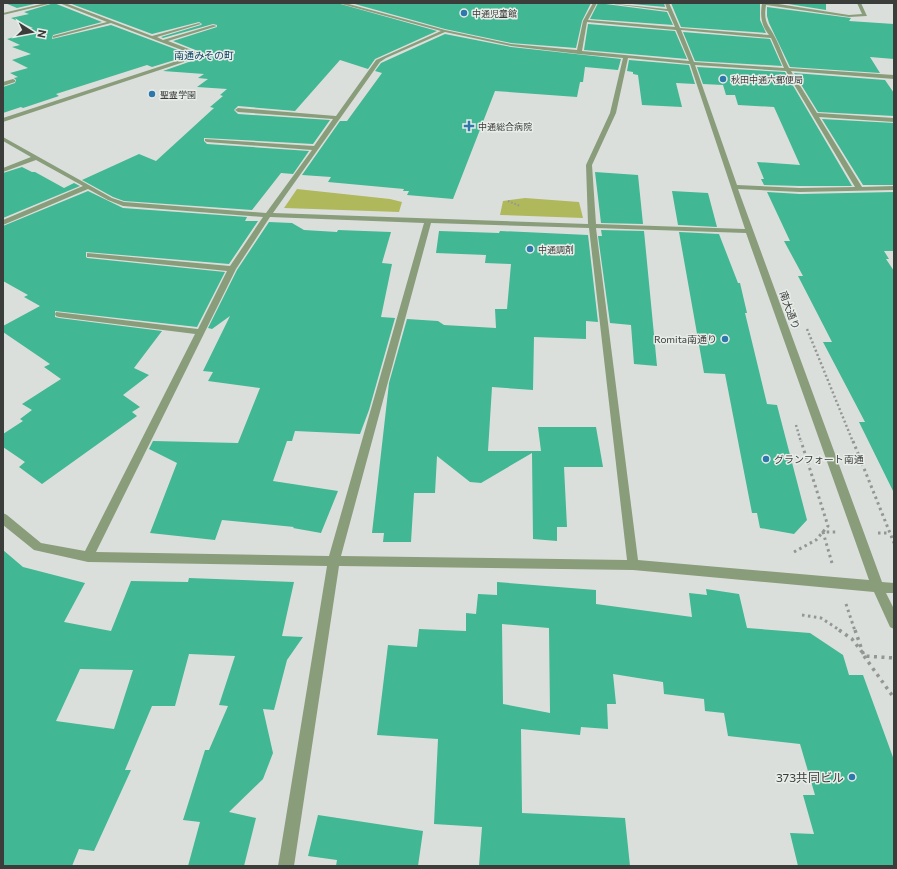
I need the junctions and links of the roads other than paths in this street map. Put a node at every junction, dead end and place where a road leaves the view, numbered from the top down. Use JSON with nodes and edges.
{"nodes":[{"id":1,"x":50,"y":3,"type":"edge"},
{"id":2,"x":61,"y":3,"type":"edge"},
{"id":3,"x":340,"y":3,"type":"edge"},
{"id":4,"x":595,"y":3,"type":"edge"},
{"id":5,"x":608,"y":3,"type":"edge"},
{"id":6,"x":764,"y":3,"type":"edge"},
{"id":7,"x":859,"y":3,"type":"edge"},
{"id":8,"x":668,"y":6,"type":"edge"},
{"id":9,"x":3,"y":14,"type":"edge"},
{"id":10,"x":585,"y":21,"type":"junction"},
{"id":11,"x":111,"y":22,"type":"junction"},
{"id":12,"x":203,"y":23,"type":"dead end"},
{"id":13,"x":215,"y":26,"type":"dead end"},
{"id":14,"x":678,"y":29,"type":"junction"},
{"id":15,"x":445,"y":31,"type":"junction"},
{"id":16,"x":55,"y":37,"type":"dead end"},
{"id":17,"x":152,"y":37,"type":"junction"},
{"id":18,"x":773,"y":37,"type":"junction"},
{"id":19,"x":164,"y":41,"type":"junction"},
{"id":20,"x":579,"y":53,"type":"junction"},
{"id":21,"x":626,"y":57,"type":"junction"},
{"id":22,"x":692,"y":63,"type":"junction"},
{"id":23,"x":788,"y":69,"type":"junction"},
{"id":24,"x":894,"y":77,"type":"edge"},
{"id":25,"x":13,"y":81,"type":"dead end"},
{"id":26,"x":3,"y":84,"type":"edge"},
{"id":27,"x":238,"y":110,"type":"dead end"},
{"id":28,"x":815,"y":115,"type":"junction"},
{"id":29,"x":337,"y":118,"type":"junction"},
{"id":30,"x":3,"y":120,"type":"edge"},
{"id":31,"x":894,"y":120,"type":"edge"},
{"id":32,"x":3,"y":139,"type":"edge"},
{"id":33,"x":207,"y":140,"type":"dead end"},
{"id":34,"x":316,"y":148,"type":"junction"},
{"id":35,"x":35,"y":158,"type":"junction"},
{"id":36,"x":3,"y":170,"type":"edge"},
{"id":37,"x":734,"y":186,"type":"junction"},
{"id":38,"x":87,"y":187,"type":"junction"},
{"id":39,"x":860,"y":188,"type":"junction"},
{"id":40,"x":894,"y":188,"type":"edge"},
{"id":41,"x":268,"y":215,"type":"junction"},
{"id":42,"x":428,"y":222,"type":"junction"},
{"id":43,"x":3,"y":223,"type":"edge"},
{"id":44,"x":592,"y":225,"type":"junction"},
{"id":45,"x":750,"y":231,"type":"junction"},
{"id":46,"x":90,"y":255,"type":"dead end"},
{"id":47,"x":232,"y":269,"type":"junction"},
{"id":48,"x":59,"y":314,"type":"dead end"},
{"id":49,"x":201,"y":332,"type":"junction"},
{"id":50,"x":3,"y":518,"type":"edge"},
{"id":51,"x":88,"y":557,"type":"junction"},
{"id":52,"x":334,"y":560,"type":"junction"},
{"id":53,"x":633,"y":565,"type":"junction"},
{"id":54,"x":878,"y":588,"type":"junction"},
{"id":55,"x":894,"y":588,"type":"edge"},
{"id":56,"x":894,"y":623,"type":"edge"},
{"id":57,"x":286,"y":866,"type":"edge"}],
"edges":[{"from":1,"to":9,"type":"street"},
{"from":2,"to":11,"type":"street"},
{"from":3,"to":15,"type":"street"},
{"from":4,"to":10,"type":"street"},
{"from":5,"to":8,"type":"street"},
{"from":6,"to":7,"type":"street"},
{"from":6,"to":18,"type":"street"},
{"from":8,"to":14,"type":"street","name":"南大通り"},
{"from":10,"to":14,"type":"street"},
{"from":10,"to":20,"type":"street"},
{"from":11,"to":16,"type":"street"},
{"from":11,"to":17,"type":"street"},
{"from":12,"to":17,"type":"street"},
{"from":13,"to":19,"type":"street"},
{"from":14,"to":18,"type":"street"},
{"from":14,"to":22,"type":"street","name":"南大通り"},
{"from":15,"to":20,"type":"street"},
{"from":15,"to":29,"type":"street"},
{"from":17,"to":19,"type":"street"},
{"from":18,"to":23,"type":"street"},
{"from":19,"to":30,"type":"street"},
{"from":20,"to":21,"type":"street"},
{"from":21,"to":22,"type":"street"},
{"from":21,"to":44,"type":"street"},
{"from":22,"to":23,"type":"street"},
{"from":22,"to":37,"type":"street","name":"南大通り"},
{"from":23,"to":24,"type":"street"},
{"from":23,"to":28,"type":"street"},
{"from":25,"to":26,"type":"street"},
{"from":27,"to":29,"type":"street"},
{"from":28,"to":31,"type":"street"},
{"from":28,"to":39,"type":"street"},
{"from":29,"to":34,"type":"street"},
{"from":32,"to":35,"type":"street"},
{"from":33,"to":34,"type":"street"},
{"from":34,"to":41,"type":"street"},
{"from":35,"to":36,"type":"street"},
{"from":35,"to":38,"type":"street"},
{"from":37,"to":39,"type":"street"},
{"from":37,"to":45,"type":"street","name":"南大通り"},
{"from":38,"to":41,"type":"street"},
{"from":38,"to":43,"type":"street"},
{"from":39,"to":40,"type":"street"},
{"from":41,"to":42,"type":"street"},
{"from":41,"to":47,"type":"street"},
{"from":42,"to":44,"type":"street"},
{"from":42,"to":52,"type":"street"},
{"from":44,"to":45,"type":"street"},
{"from":44,"to":53,"type":"street"},
{"from":45,"to":54,"type":"street","name":"南大通り"},
{"from":46,"to":47,"type":"street"},
{"from":47,"to":49,"type":"street"},
{"from":48,"to":49,"type":"street"},
{"from":49,"to":51,"type":"street"},
{"from":50,"to":51,"type":"street"},
{"from":51,"to":52,"type":"street"},
{"from":52,"to":53,"type":"street"},
{"from":52,"to":57,"type":"street"},
{"from":53,"to":54,"type":"street"},
{"from":54,"to":55,"type":"street"},
{"from":54,"to":56,"type":"street","name":"南大通り"}]}
